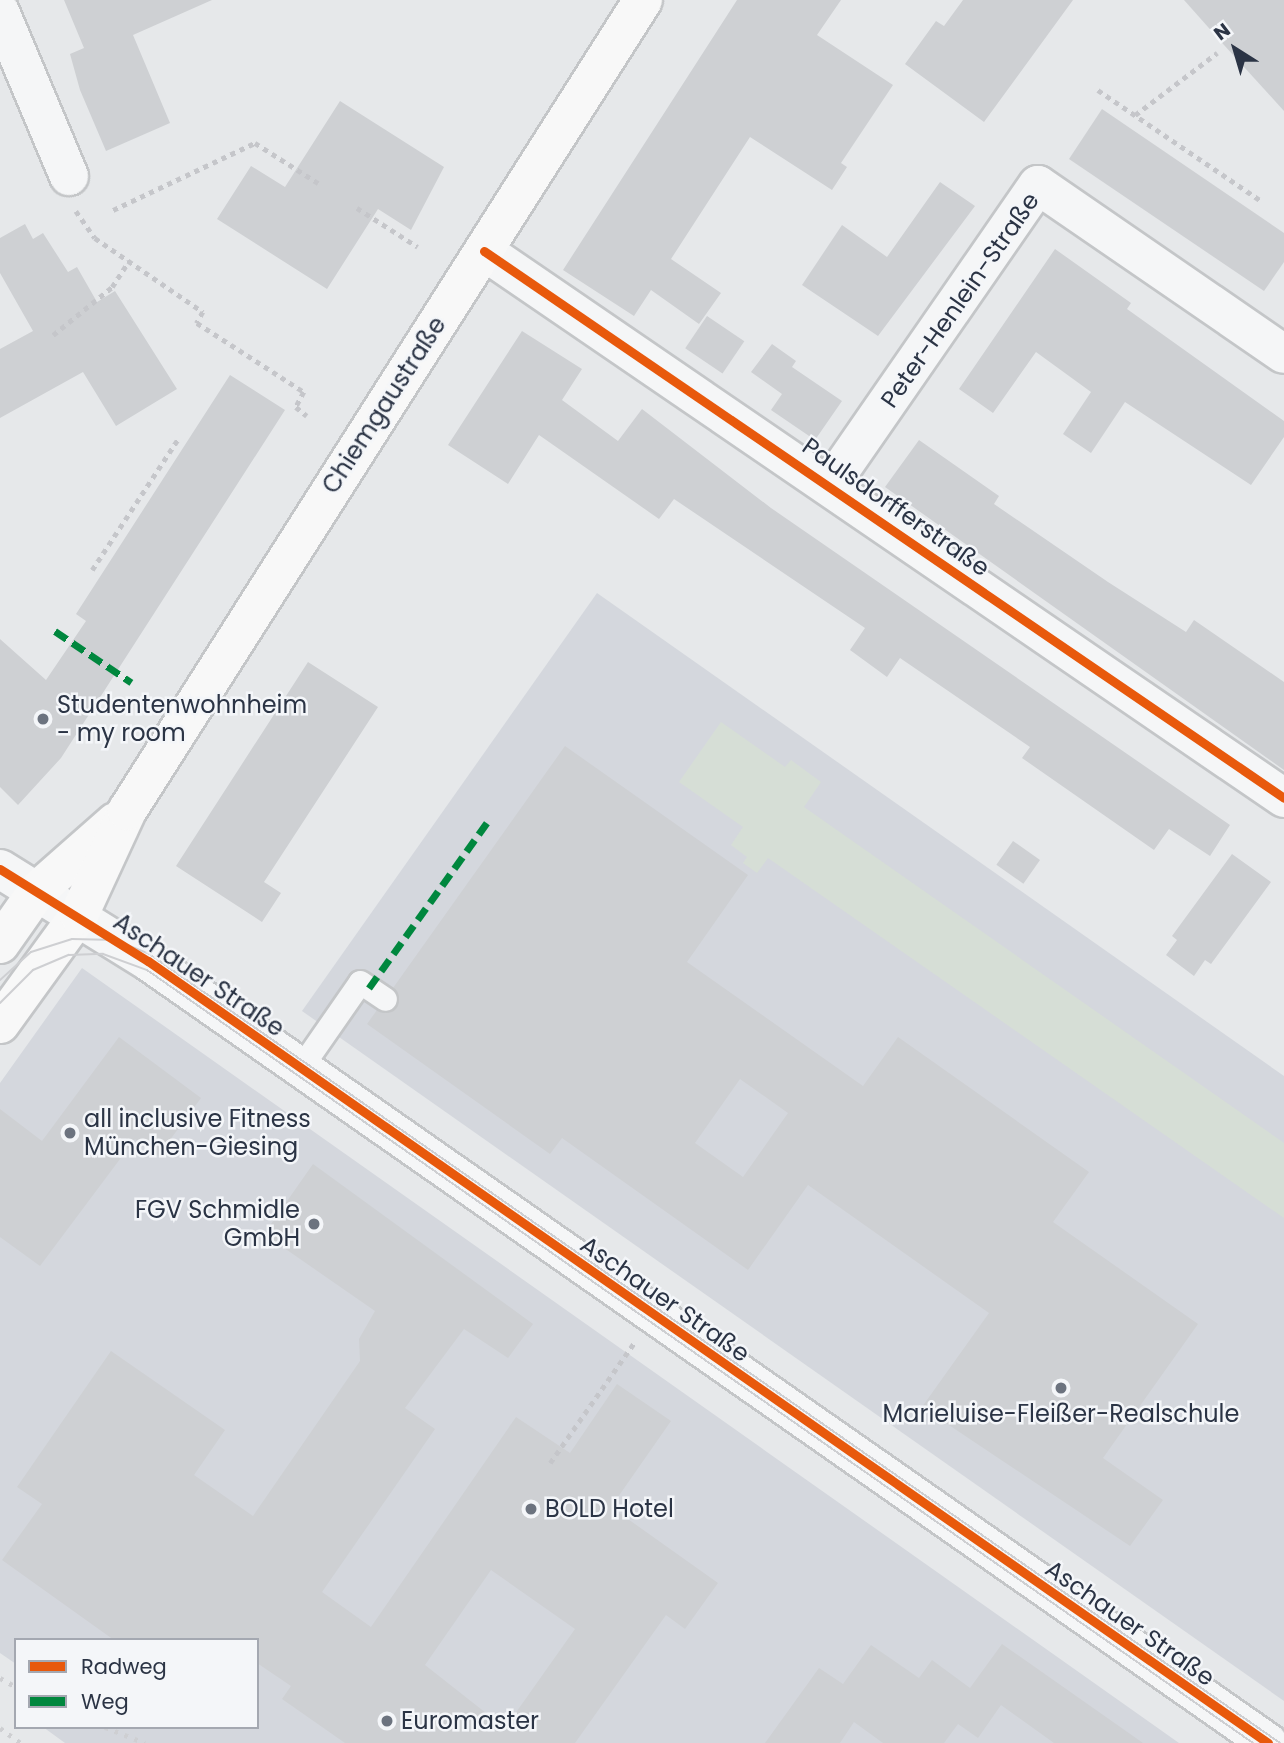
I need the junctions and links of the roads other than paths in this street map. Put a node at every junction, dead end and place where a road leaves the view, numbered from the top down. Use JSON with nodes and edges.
{"nodes":[{"id":1,"x":643,"y":0,"type":"edge"},
{"id":2,"x":0,"y":12,"type":"edge"},
{"id":3,"x":69,"y":176,"type":"road end"},
{"id":4,"x":484,"y":251,"type":"junction"},
{"id":5,"x":1284,"y":354,"type":"edge"},
{"id":6,"x":831,"y":485,"type":"junction"},
{"id":7,"x":1284,"y":798,"type":"edge"},
{"id":8,"x":127,"y":811,"type":"junction"},
{"id":9,"x":0,"y":869,"type":"edge"},
{"id":10,"x":38,"y":890,"type":"junction"},
{"id":11,"x":79,"y":915,"type":"junction"},
{"id":12,"x":0,"y":943,"type":"edge"},
{"id":13,"x":385,"y":999,"type":"dead end"},
{"id":14,"x":0,"y":1024,"type":"edge"},
{"id":15,"x":302,"y":1068,"type":"junction"},
{"id":16,"x":1268,"y":1743,"type":"edge"}],
"edges":[{"from":1,"to":4,"type":"main road","name":"Chiemgaustraße"},
{"from":2,"to":3,"type":"street"},
{"from":4,"to":6,"type":"street","name":"Paulsdorfferstraße"},
{"from":4,"to":8,"type":"main road","name":"Chiemgaustraße"},
{"from":5,"to":6,"type":"street","name":"Peter-Henlein-Straße"},
{"from":6,"to":7,"type":"street","name":"Paulsdorfferstraße"},
{"from":8,"to":10,"type":"main road","name":"Chiemgaustraße"},
{"from":8,"to":11,"type":"main road","name":"Chiemgaustraße"},
{"from":9,"to":10,"type":"street","name":"Aschauer Straße"},
{"from":10,"to":11,"type":"street","name":"Aschauer Straße"},
{"from":10,"to":12,"type":"main road","name":"Chiemgaustraße"},
{"from":11,"to":14,"type":"main road","name":"Chiemgaustraße"},
{"from":11,"to":15,"type":"street","name":"Aschauer Straße"},
{"from":13,"to":15,"type":"lane"},
{"from":15,"to":16,"type":"street","name":"Aschauer Straße"}]}
